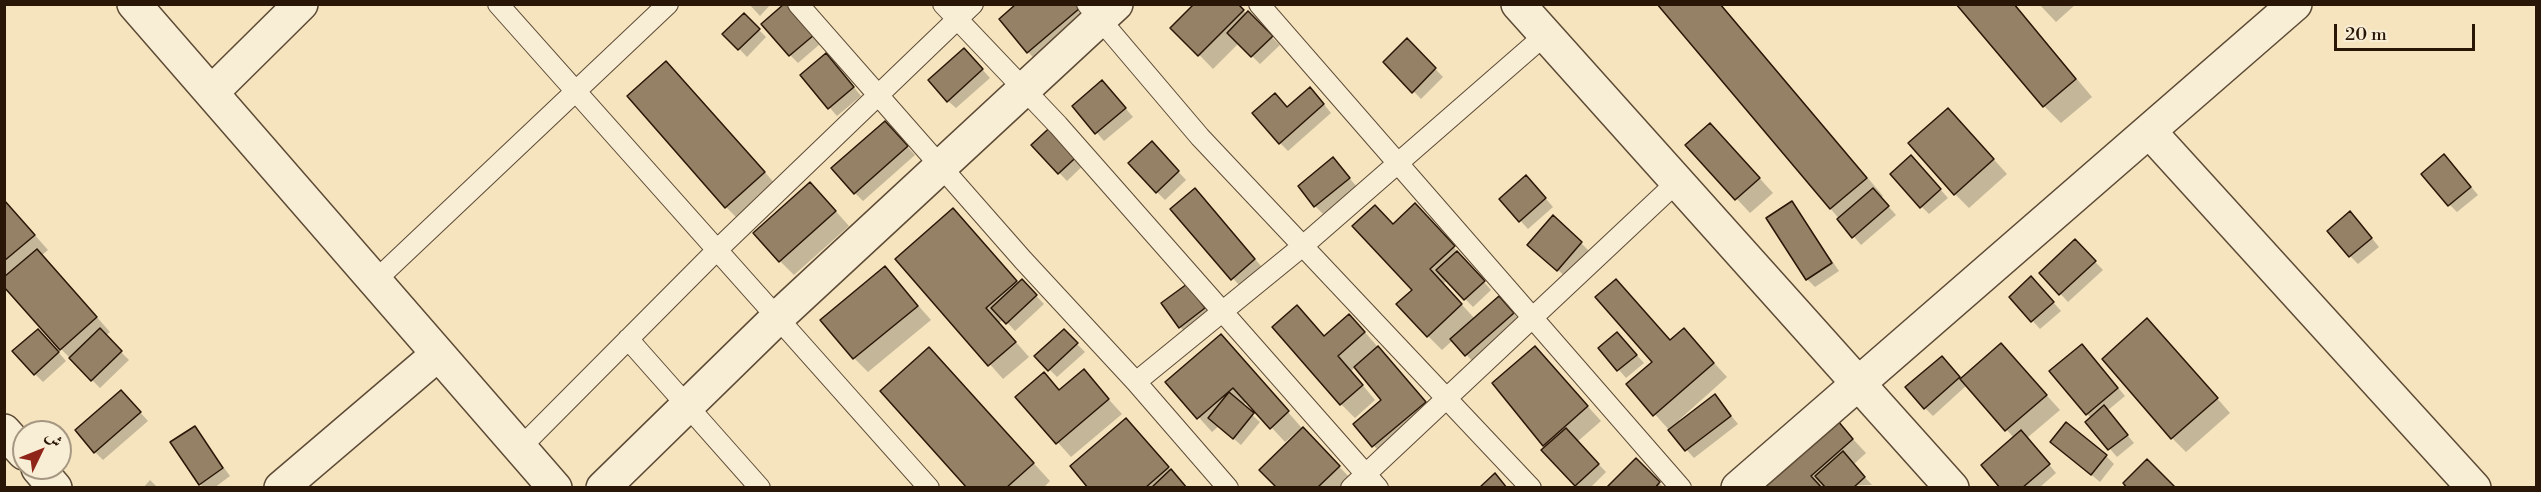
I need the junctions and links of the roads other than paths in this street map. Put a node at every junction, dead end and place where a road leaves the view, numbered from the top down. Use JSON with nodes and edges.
{"nodes":[{"id":1,"x":134,"y":4,"type":"edge"},
{"id":2,"x":301,"y":4,"type":"edge"},
{"id":3,"x":498,"y":4,"type":"edge"},
{"id":4,"x":668,"y":4,"type":"edge"},
{"id":5,"x":798,"y":4,"type":"edge"},
{"id":6,"x":943,"y":4,"type":"edge"},
{"id":7,"x":973,"y":4,"type":"edge"},
{"id":8,"x":1259,"y":4,"type":"edge"},
{"id":9,"x":1518,"y":4,"type":"edge"},
{"id":10,"x":2295,"y":4,"type":"edge"},
{"id":11,"x":1101,"y":10,"type":"edge"},
{"id":12,"x":957,"y":20,"type":"junction"},
{"id":13,"x":1545,"y":35,"type":"junction"},
{"id":14,"x":1023,"y":88,"type":"junction"},
{"id":15,"x":212,"y":92,"type":"junction"},
{"id":16,"x":575,"y":93,"type":"junction"},
{"id":17,"x":878,"y":97,"type":"junction"},
{"id":18,"x":2149,"y":131,"type":"junction"},
{"id":19,"x":1396,"y":164,"type":"junction"},
{"id":20,"x":942,"y":166,"type":"junction"},
{"id":21,"x":1676,"y":183,"type":"junction"},
{"id":22,"x":1304,"y":245,"type":"junction"},
{"id":23,"x":717,"y":250,"type":"junction"},
{"id":24,"x":376,"y":280,"type":"junction"},
{"id":25,"x":1221,"y":311,"type":"junction"},
{"id":26,"x":1533,"y":316,"type":"junction"},
{"id":27,"x":777,"y":318,"type":"junction"},
{"id":28,"x":628,"y":339,"type":"junction"},
{"id":29,"x":437,"y":355,"type":"junction"},
{"id":30,"x":1136,"y":382,"type":"junction"},
{"id":31,"x":1859,"y":383,"type":"junction"},
{"id":32,"x":1446,"y":398,"type":"junction"},
{"id":33,"x":687,"y":405,"type":"junction"},
{"id":34,"x":520,"y":448,"type":"junction"},
{"id":35,"x":1372,"y":481,"type":"edge"},
{"id":36,"x":281,"y":488,"type":"edge"},
{"id":37,"x":555,"y":488,"type":"edge"},
{"id":38,"x":603,"y":488,"type":"edge"},
{"id":39,"x":760,"y":488,"type":"edge"},
{"id":40,"x":929,"y":488,"type":"edge"},
{"id":41,"x":1228,"y":488,"type":"edge"},
{"id":42,"x":1351,"y":488,"type":"edge"},
{"id":43,"x":1531,"y":488,"type":"edge"},
{"id":44,"x":1681,"y":488,"type":"edge"},
{"id":45,"x":1738,"y":488,"type":"edge"},
{"id":46,"x":1952,"y":488,"type":"edge"},
{"id":47,"x":2474,"y":488,"type":"edge"}],
"edges":[{"from":1,"to":15,"type":"street"},
{"from":2,"to":15,"type":"street"},
{"from":3,"to":16,"type":"lane"},
{"from":4,"to":16,"type":"lane"},
{"from":5,"to":17,"type":"lane"},
{"from":6,"to":12,"type":"lane"},
{"from":7,"to":12,"type":"lane"},
{"from":8,"to":19,"type":"lane"},
{"from":9,"to":13,"type":"street"},
{"from":10,"to":18,"type":"street"},
{"from":11,"to":14,"type":"street"},
{"from":11,"to":22,"type":"lane"},
{"from":12,"to":14,"type":"lane"},
{"from":12,"to":17,"type":"lane"},
{"from":13,"to":19,"type":"lane"},
{"from":13,"to":21,"type":"street"},
{"from":14,"to":20,"type":"street"},
{"from":14,"to":25,"type":"lane"},
{"from":15,"to":24,"type":"street"},
{"from":16,"to":23,"type":"lane"},
{"from":16,"to":24,"type":"lane"},
{"from":17,"to":20,"type":"lane"},
{"from":17,"to":23,"type":"lane"},
{"from":18,"to":31,"type":"street"},
{"from":18,"to":47,"type":"street"},
{"from":19,"to":22,"type":"lane"},
{"from":19,"to":26,"type":"lane"},
{"from":20,"to":27,"type":"street"},
{"from":20,"to":30,"type":"lane"},
{"from":21,"to":26,"type":"lane"},
{"from":21,"to":31,"type":"street"},
{"from":22,"to":25,"type":"lane"},
{"from":22,"to":32,"type":"lane"},
{"from":23,"to":27,"type":"lane"},
{"from":23,"to":28,"type":"lane"},
{"from":24,"to":29,"type":"street"},
{"from":25,"to":30,"type":"lane"},
{"from":25,"to":35,"type":"lane"},
{"from":26,"to":32,"type":"lane"},
{"from":26,"to":44,"type":"lane"},
{"from":27,"to":33,"type":"street"},
{"from":27,"to":40,"type":"lane"},
{"from":28,"to":33,"type":"lane"},
{"from":28,"to":34,"type":"lane"},
{"from":29,"to":34,"type":"street"},
{"from":29,"to":36,"type":"street"},
{"from":30,"to":41,"type":"lane"},
{"from":31,"to":45,"type":"street"},
{"from":31,"to":46,"type":"street"},
{"from":32,"to":35,"type":"lane"},
{"from":32,"to":43,"type":"lane"},
{"from":33,"to":38,"type":"street"},
{"from":33,"to":39,"type":"lane"},
{"from":34,"to":37,"type":"street"},
{"from":35,"to":42,"type":"lane"}]}
